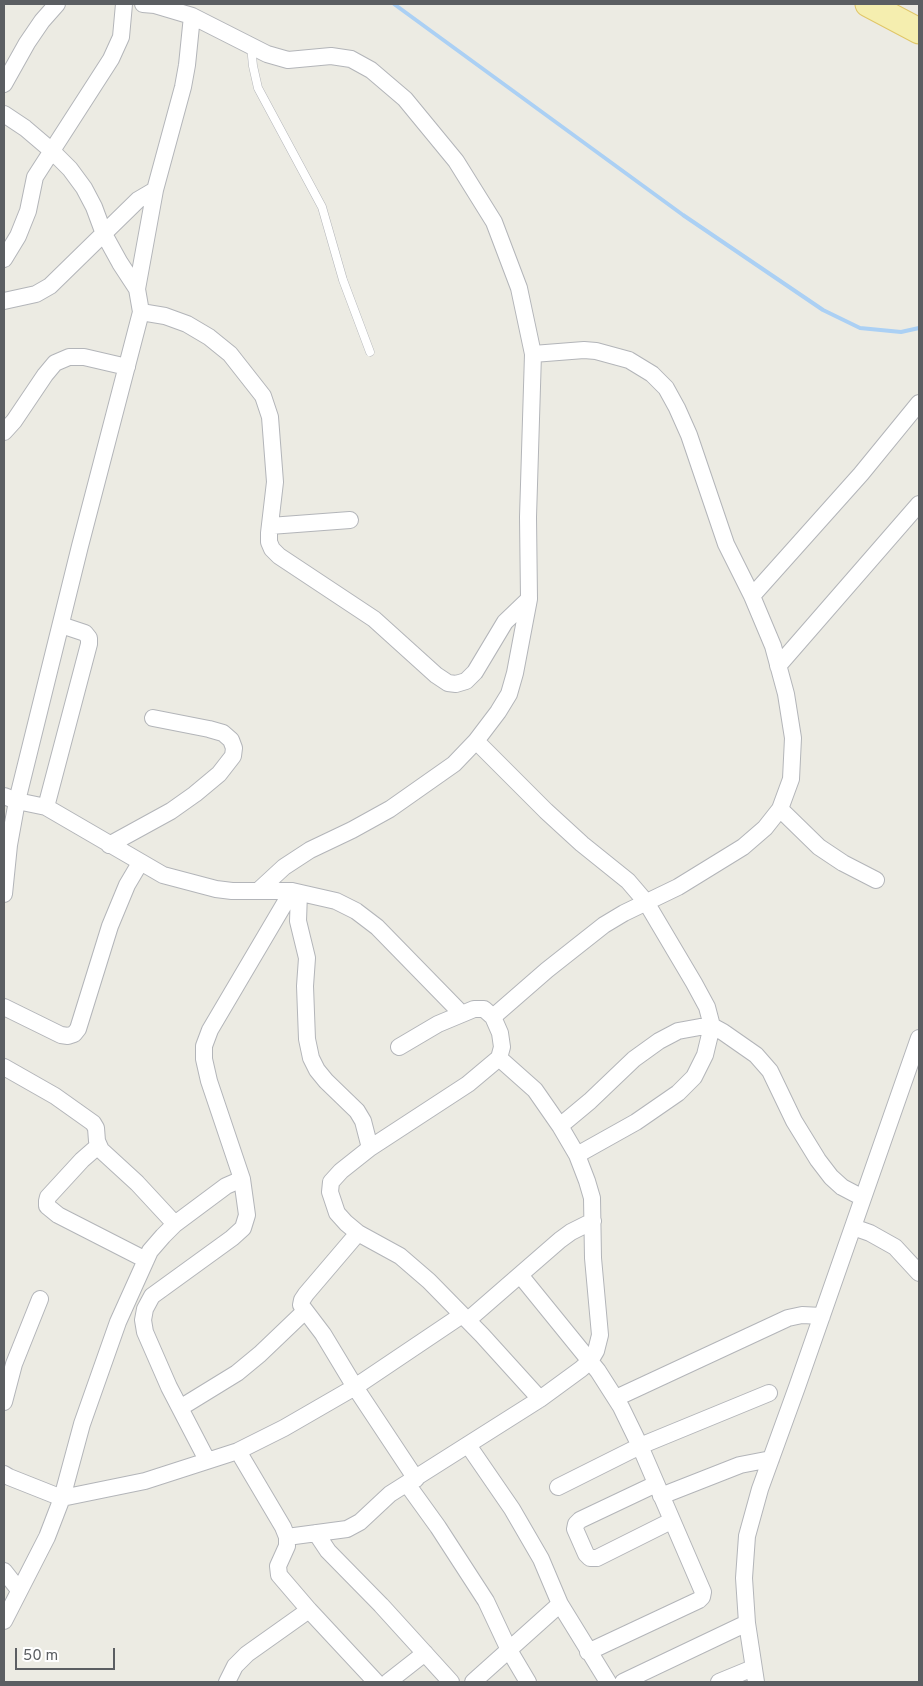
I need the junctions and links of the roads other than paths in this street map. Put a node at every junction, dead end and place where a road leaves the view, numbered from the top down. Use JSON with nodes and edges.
{"nodes":[{"id":1,"x":57,"y":4,"type":"edge"},
{"id":2,"x":124,"y":4,"type":"edge"},
{"id":3,"x":143,"y":4,"type":"edge"},
{"id":4,"x":879,"y":5,"type":"edge"},
{"id":5,"x":192,"y":16,"type":"junction"},
{"id":6,"x":919,"y":18,"type":"edge"},
{"id":7,"x":919,"y":31,"type":"edge"},
{"id":8,"x":251,"y":45,"type":"junction"},
{"id":9,"x":4,"y":84,"type":"edge"},
{"id":10,"x":4,"y":114,"type":"edge"},
{"id":11,"x":52,"y":151,"type":"junction"},
{"id":12,"x":154,"y":190,"type":"junction"},
{"id":13,"x":104,"y":234,"type":"junction"},
{"id":14,"x":4,"y":259,"type":"edge"},
{"id":15,"x":137,"y":289,"type":"junction"},
{"id":16,"x":4,"y":301,"type":"edge"},
{"id":17,"x":142,"y":312,"type":"junction"},
{"id":18,"x":370,"y":352,"type":"dead end"},
{"id":19,"x":533,"y":354,"type":"junction"},
{"id":20,"x":127,"y":367,"type":"junction"},
{"id":21,"x":919,"y":405,"type":"edge"},
{"id":22,"x":4,"y":432,"type":"edge"},
{"id":23,"x":919,"y":504,"type":"edge"},
{"id":24,"x":350,"y":520,"type":"dead end"},
{"id":25,"x":270,"y":526,"type":"junction"},
{"id":26,"x":752,"y":596,"type":"junction"},
{"id":27,"x":529,"y":599,"type":"junction"},
{"id":28,"x":61,"y":625,"type":"junction"},
{"id":29,"x":778,"y":666,"type":"junction"},
{"id":30,"x":153,"y":718,"type":"dead end"},
{"id":31,"x":476,"y":741,"type":"junction"},
{"id":32,"x":10,"y":799,"type":"edge"},
{"id":33,"x":46,"y":807,"type":"junction"},
{"id":34,"x":780,"y":809,"type":"junction"},
{"id":35,"x":6,"y":843,"type":"edge"},
{"id":36,"x":109,"y":845,"type":"junction"},
{"id":37,"x":140,"y":863,"type":"junction"},
{"id":38,"x":876,"y":880,"type":"dead end"},
{"id":39,"x":258,"y":891,"type":"junction"},
{"id":40,"x":296,"y":892,"type":"junction"},
{"id":41,"x":4,"y":894,"type":"edge"},
{"id":42,"x":646,"y":902,"type":"junction"},
{"id":43,"x":4,"y":1007,"type":"edge"},
{"id":44,"x":461,"y":1013,"type":"junction"},
{"id":45,"x":493,"y":1017,"type":"junction"},
{"id":46,"x":712,"y":1026,"type":"junction"},
{"id":47,"x":919,"y":1038,"type":"edge"},
{"id":48,"x":399,"y":1047,"type":"dead end"},
{"id":49,"x":499,"y":1058,"type":"junction"},
{"id":50,"x":4,"y":1067,"type":"edge"},
{"id":51,"x":560,"y":1126,"type":"junction"},
{"id":52,"x":98,"y":1146,"type":"junction"},
{"id":53,"x":370,"y":1148,"type":"junction"},
{"id":54,"x":577,"y":1155,"type":"junction"},
{"id":55,"x":234,"y":1183,"type":"junction"},
{"id":56,"x":862,"y":1198,"type":"junction"},
{"id":57,"x":593,"y":1221,"type":"junction"},
{"id":58,"x":175,"y":1224,"type":"junction"},
{"id":59,"x":853,"y":1227,"type":"junction"},
{"id":60,"x":358,"y":1233,"type":"junction"},
{"id":61,"x":142,"y":1267,"type":"junction"},
{"id":62,"x":919,"y":1273,"type":"edge"},
{"id":63,"x":520,"y":1275,"type":"junction"},
{"id":64,"x":40,"y":1299,"type":"dead end"},
{"id":65,"x":305,"y":1311,"type":"junction"},
{"id":66,"x":130,"y":1314,"type":"junction"},
{"id":67,"x":822,"y":1316,"type":"junction"},
{"id":68,"x":465,"y":1317,"type":"junction"},
{"id":69,"x":590,"y":1360,"type":"junction"},
{"id":70,"x":355,"y":1387,"type":"junction"},
{"id":71,"x":769,"y":1393,"type":"dead end"},
{"id":72,"x":616,"y":1398,"type":"junction"},
{"id":73,"x":540,"y":1400,"type":"junction"},
{"id":74,"x":4,"y":1402,"type":"edge"},
{"id":75,"x":180,"y":1408,"type":"junction"},
{"id":76,"x":468,"y":1445,"type":"junction"},
{"id":77,"x":640,"y":1446,"type":"junction"},
{"id":78,"x":238,"y":1451,"type":"junction"},
{"id":79,"x":771,"y":1459,"type":"junction"},
{"id":80,"x":207,"y":1460,"type":"junction"},
{"id":81,"x":4,"y":1474,"type":"edge"},
{"id":82,"x":412,"y":1482,"type":"junction"},
{"id":83,"x":558,"y":1487,"type":"dead end"},
{"id":84,"x":658,"y":1490,"type":"junction"},
{"id":85,"x":62,"y":1498,"type":"junction"},
{"id":86,"x":671,"y":1521,"type":"junction"},
{"id":87,"x":316,"y":1533,"type":"junction"},
{"id":88,"x":287,"y":1537,"type":"junction"},
{"id":89,"x":4,"y":1571,"type":"edge"},
{"id":90,"x":20,"y":1590,"type":"junction"},
{"id":91,"x":560,"y":1604,"type":"junction"},
{"id":92,"x":308,"y":1610,"type":"junction"},
{"id":93,"x":4,"y":1621,"type":"edge"},
{"id":94,"x":747,"y":1623,"type":"junction"},
{"id":95,"x":509,"y":1650,"type":"junction"},
{"id":96,"x":588,"y":1652,"type":"junction"},
{"id":97,"x":425,"y":1653,"type":"junction"},
{"id":98,"x":755,"y":1675,"type":"edge"},
{"id":99,"x":227,"y":1682,"type":"edge"},
{"id":100,"x":376,"y":1682,"type":"edge"},
{"id":101,"x":388,"y":1682,"type":"edge"},
{"id":102,"x":451,"y":1682,"type":"edge"},
{"id":103,"x":473,"y":1682,"type":"edge"},
{"id":104,"x":528,"y":1682,"type":"edge"},
{"id":105,"x":608,"y":1682,"type":"edge"},
{"id":106,"x":623,"y":1682,"type":"edge"},
{"id":107,"x":719,"y":1682,"type":"edge"}],
"edges":[{"from":1,"to":9,"type":"street"},
{"from":2,"to":11,"type":"street"},
{"from":3,"to":5,"type":"street"},
{"from":4,"to":6,"type":"main road"},
{"from":4,"to":7,"type":"main road"},
{"from":5,"to":8,"type":"street"},
{"from":5,"to":12,"type":"street"},
{"from":8,"to":18,"type":"lane"},
{"from":8,"to":19,"type":"street"},
{"from":10,"to":11,"type":"street"},
{"from":11,"to":13,"type":"street"},
{"from":11,"to":14,"type":"street"},
{"from":12,"to":13,"type":"street"},
{"from":12,"to":15,"type":"street"},
{"from":13,"to":15,"type":"street"},
{"from":13,"to":16,"type":"street"},
{"from":15,"to":17,"type":"street"},
{"from":17,"to":20,"type":"street"},
{"from":17,"to":25,"type":"street"},
{"from":19,"to":26,"type":"street"},
{"from":19,"to":27,"type":"street"},
{"from":20,"to":22,"type":"street"},
{"from":20,"to":28,"type":"street"},
{"from":21,"to":26,"type":"street"},
{"from":23,"to":29,"type":"street"},
{"from":24,"to":25,"type":"street"},
{"from":25,"to":27,"type":"street"},
{"from":26,"to":29,"type":"street"},
{"from":27,"to":31,"type":"street"},
{"from":28,"to":32,"type":"street"},
{"from":28,"to":33,"type":"street"},
{"from":29,"to":34,"type":"street"},
{"from":30,"to":36,"type":"street"},
{"from":31,"to":39,"type":"street"},
{"from":31,"to":42,"type":"street"},
{"from":32,"to":33,"type":"street"},
{"from":32,"to":35,"type":"street"},
{"from":33,"to":36,"type":"street"},
{"from":34,"to":38,"type":"street"},
{"from":34,"to":42,"type":"street"},
{"from":35,"to":41,"type":"street"},
{"from":36,"to":37,"type":"street"},
{"from":37,"to":39,"type":"street"},
{"from":37,"to":43,"type":"street"},
{"from":39,"to":40,"type":"street"},
{"from":40,"to":44,"type":"street"},
{"from":40,"to":53,"type":"street"},
{"from":40,"to":55,"type":"street"},
{"from":42,"to":45,"type":"street"},
{"from":42,"to":46,"type":"street"},
{"from":44,"to":45,"type":"street"},
{"from":44,"to":48,"type":"street"},
{"from":45,"to":49,"type":"street"},
{"from":46,"to":51,"type":"street"},
{"from":46,"to":54,"type":"street"},
{"from":46,"to":56,"type":"street"},
{"from":47,"to":56,"type":"street"},
{"from":49,"to":51,"type":"street"},
{"from":49,"to":53,"type":"street"},
{"from":50,"to":52,"type":"street"},
{"from":51,"to":54,"type":"street"},
{"from":52,"to":58,"type":"street"},
{"from":52,"to":61,"type":"street"},
{"from":53,"to":60,"type":"street"},
{"from":54,"to":57,"type":"street"},
{"from":55,"to":58,"type":"street"},
{"from":55,"to":66,"type":"street"},
{"from":56,"to":59,"type":"street"},
{"from":57,"to":63,"type":"street"},
{"from":57,"to":69,"type":"street"},
{"from":58,"to":61,"type":"street"},
{"from":59,"to":62,"type":"street"},
{"from":59,"to":67,"type":"street"},
{"from":60,"to":65,"type":"street"},
{"from":60,"to":68,"type":"street"},
{"from":61,"to":66,"type":"street"},
{"from":63,"to":68,"type":"street"},
{"from":63,"to":69,"type":"street"},
{"from":64,"to":74,"type":"street"},
{"from":65,"to":70,"type":"street"},
{"from":65,"to":75,"type":"street"},
{"from":66,"to":75,"type":"street"},
{"from":66,"to":85,"type":"street"},
{"from":67,"to":72,"type":"street"},
{"from":67,"to":79,"type":"street"},
{"from":68,"to":70,"type":"street"},
{"from":68,"to":73,"type":"street"},
{"from":69,"to":72,"type":"street"},
{"from":69,"to":73,"type":"street"},
{"from":70,"to":78,"type":"street"},
{"from":70,"to":82,"type":"street"},
{"from":71,"to":77,"type":"street"},
{"from":72,"to":77,"type":"street"},
{"from":73,"to":76,"type":"street"},
{"from":75,"to":80,"type":"street"},
{"from":76,"to":82,"type":"street"},
{"from":76,"to":91,"type":"street"},
{"from":77,"to":83,"type":"street"},
{"from":77,"to":84,"type":"street"},
{"from":78,"to":80,"type":"street"},
{"from":78,"to":88,"type":"street"},
{"from":79,"to":84,"type":"street"},
{"from":79,"to":94,"type":"street"},
{"from":80,"to":85,"type":"street"},
{"from":81,"to":85,"type":"street"},
{"from":82,"to":87,"type":"street"},
{"from":82,"to":95,"type":"street"},
{"from":84,"to":86,"type":"street"},
{"from":84,"to":86,"type":"street"},
{"from":85,"to":90,"type":"street"},
{"from":86,"to":96,"type":"street"},
{"from":87,"to":88,"type":"street"},
{"from":87,"to":97,"type":"street"},
{"from":88,"to":92,"type":"street"},
{"from":89,"to":90,"type":"street"},
{"from":90,"to":93,"type":"street"},
{"from":91,"to":95,"type":"street"},
{"from":91,"to":96,"type":"street"},
{"from":92,"to":99,"type":"street"},
{"from":92,"to":100,"type":"street"},
{"from":94,"to":98,"type":"street"},
{"from":94,"to":106,"type":"street"},
{"from":95,"to":103,"type":"street"},
{"from":95,"to":104,"type":"street"},
{"from":96,"to":105,"type":"street"},
{"from":97,"to":101,"type":"street"},
{"from":97,"to":102,"type":"street"},
{"from":98,"to":107,"type":"street"}]}
